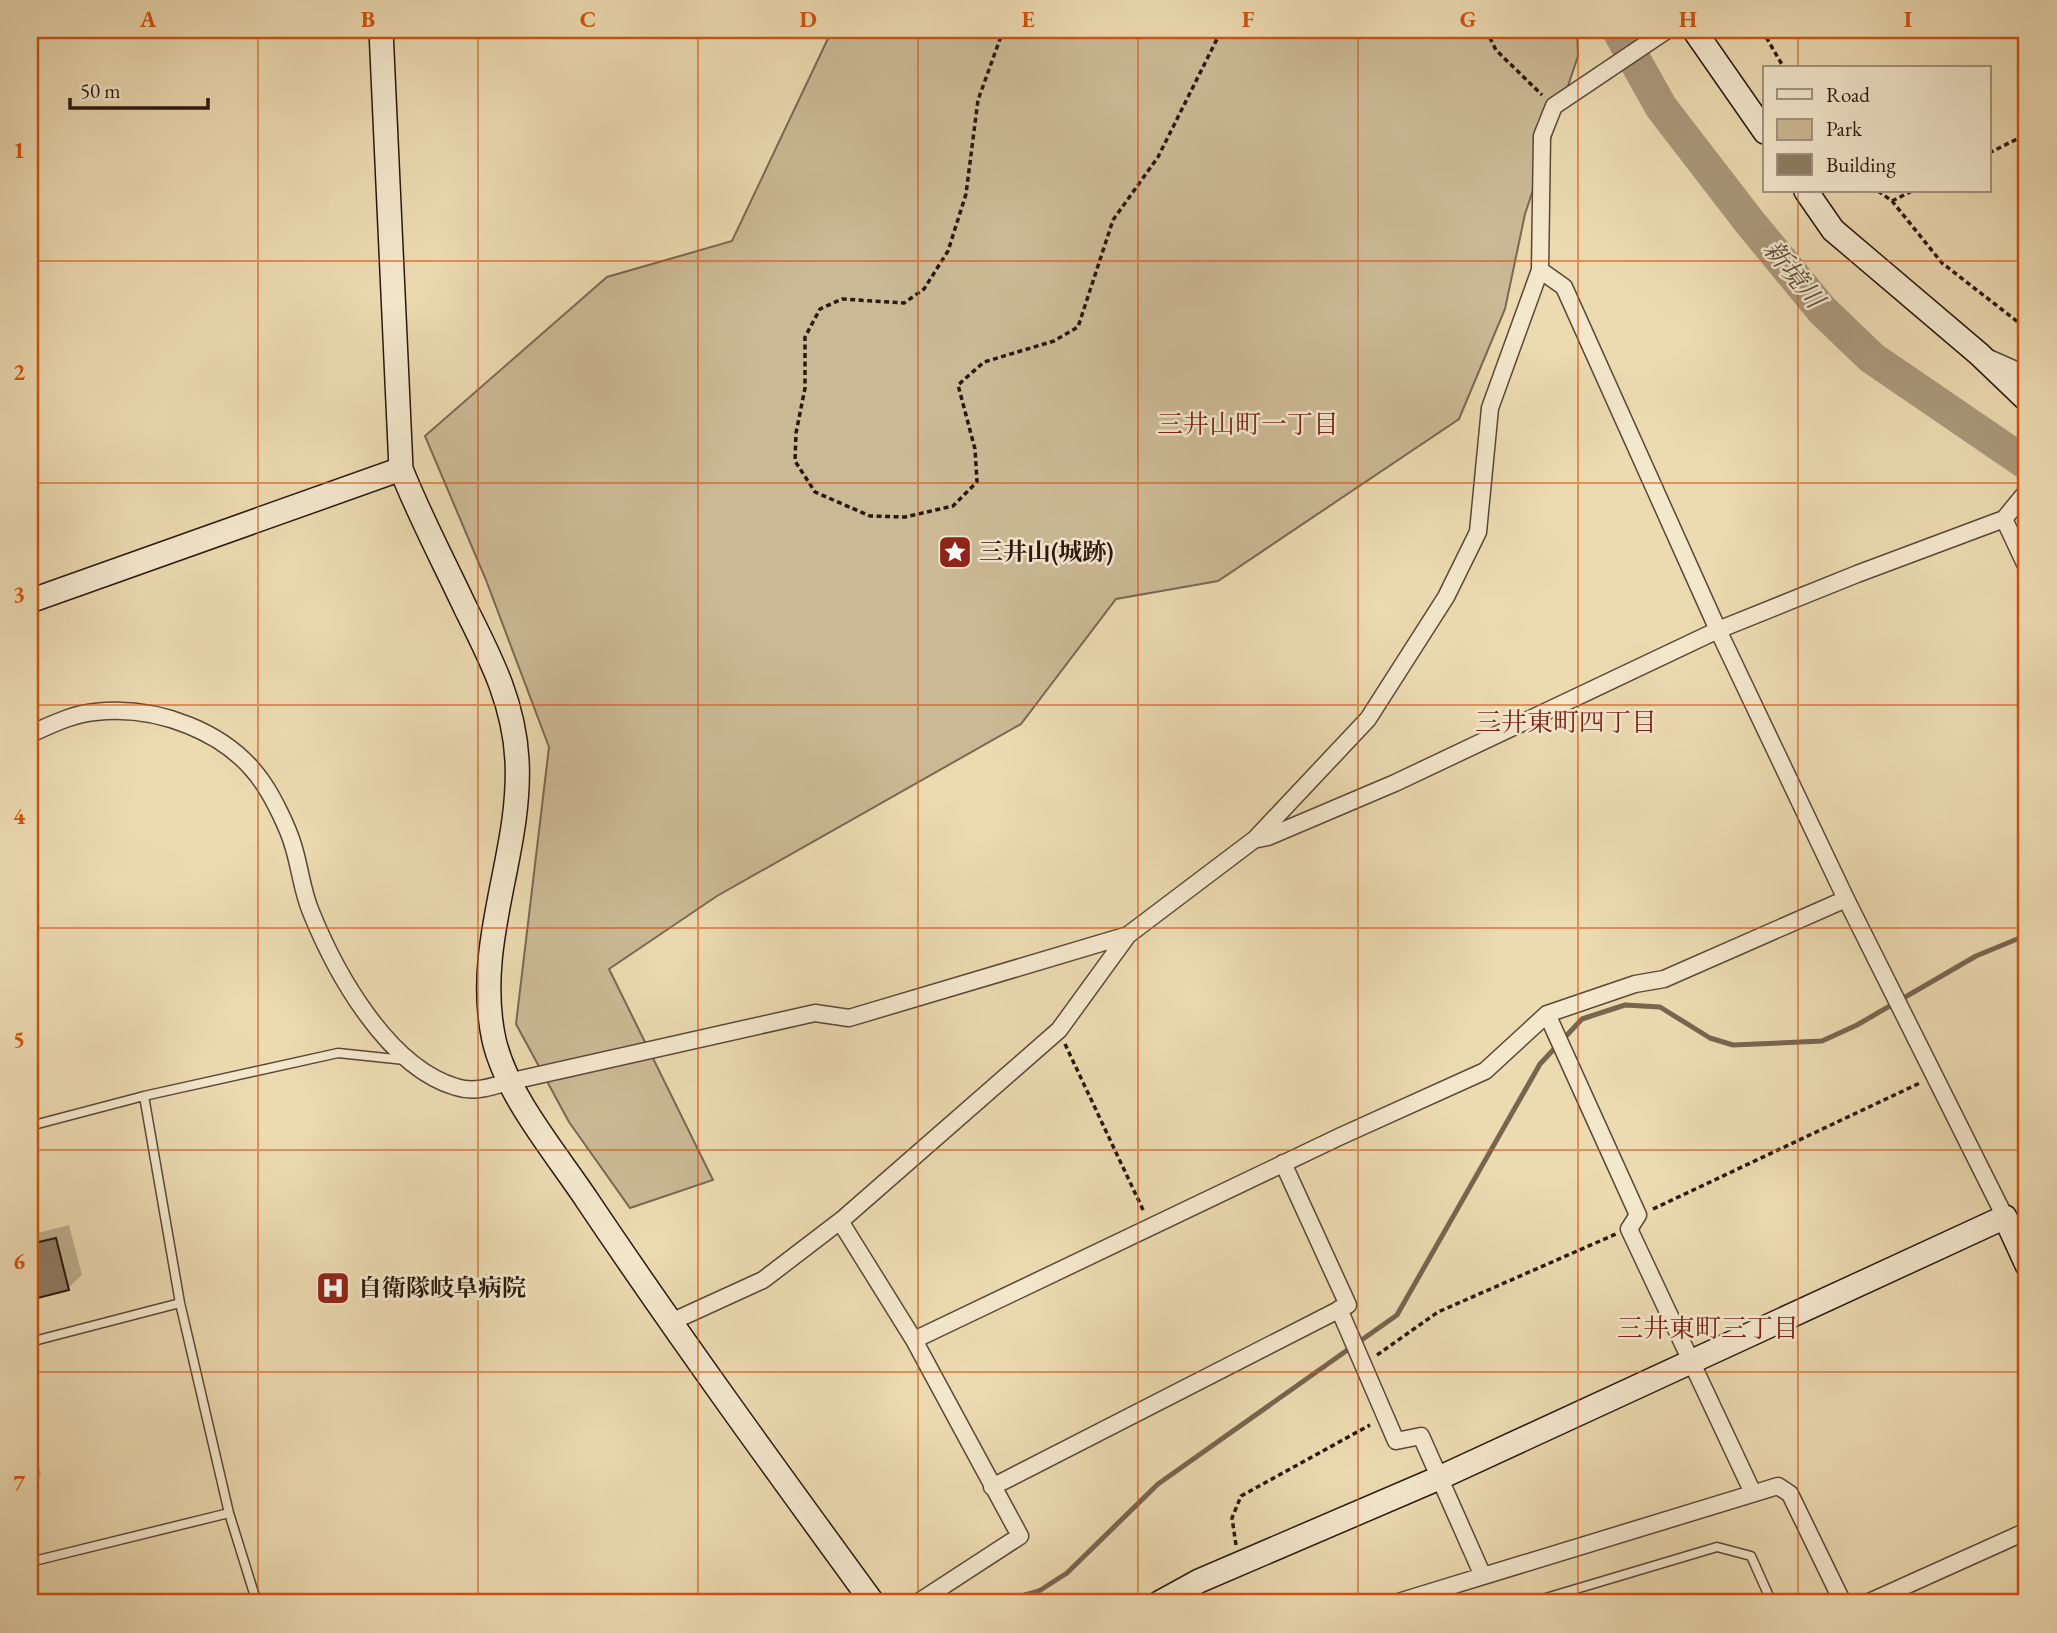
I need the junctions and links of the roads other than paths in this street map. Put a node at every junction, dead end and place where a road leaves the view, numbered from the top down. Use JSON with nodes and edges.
{"nodes":[{"id":1,"x":381,"y":30,"type":"edge"},
{"id":2,"x":1667,"y":30,"type":"edge"},
{"id":3,"x":1694,"y":30,"type":"edge"},
{"id":4,"x":1763,"y":129,"type":"edge"},
{"id":5,"x":1806,"y":192,"type":"edge"},
{"id":6,"x":1541,"y":270,"type":"junction"},
{"id":7,"x":1979,"y":354,"type":"junction"},
{"id":8,"x":2027,"y":375,"type":"edge"},
{"id":9,"x":2027,"y":400,"type":"edge"},
{"id":10,"x":401,"y":469,"type":"junction"},
{"id":11,"x":2027,"y":491,"type":"edge"},
{"id":12,"x":2008,"y":515,"type":"junction"},
{"id":13,"x":2027,"y":568,"type":"edge"},
{"id":14,"x":30,"y":601,"type":"edge"},
{"id":15,"x":1718,"y":630,"type":"junction"},
{"id":16,"x":30,"y":734,"type":"edge"},
{"id":17,"x":1255,"y":839,"type":"junction"},
{"id":18,"x":1846,"y":899,"type":"junction"},
{"id":19,"x":1128,"y":935,"type":"junction"},
{"id":20,"x":1547,"y":1014,"type":"junction"},
{"id":21,"x":411,"y":1061,"type":"junction"},
{"id":22,"x":508,"y":1082,"type":"junction"},
{"id":23,"x":144,"y":1096,"type":"junction"},
{"id":24,"x":30,"y":1126,"type":"edge"},
{"id":25,"x":1283,"y":1163,"type":"junction"},
{"id":26,"x":2005,"y":1217,"type":"junction"},
{"id":27,"x":840,"y":1221,"type":"junction"},
{"id":28,"x":2027,"y":1265,"type":"edge"},
{"id":29,"x":180,"y":1303,"type":"junction"},
{"id":30,"x":1339,"y":1309,"type":"junction"},
{"id":31,"x":671,"y":1322,"type":"junction"},
{"id":32,"x":914,"y":1340,"type":"junction"},
{"id":33,"x":30,"y":1342,"type":"edge"},
{"id":34,"x":1691,"y":1361,"type":"junction"},
{"id":35,"x":1440,"y":1478,"type":"junction"},
{"id":36,"x":992,"y":1487,"type":"junction"},
{"id":37,"x":1753,"y":1493,"type":"junction"},
{"id":38,"x":229,"y":1513,"type":"junction"},
{"id":39,"x":2027,"y":1531,"type":"edge"},
{"id":40,"x":30,"y":1562,"type":"edge"},
{"id":41,"x":1483,"y":1576,"type":"junction"},
{"id":42,"x":257,"y":1603,"type":"edge"},
{"id":43,"x":873,"y":1603,"type":"edge"},
{"id":44,"x":917,"y":1603,"type":"edge"},
{"id":45,"x":1158,"y":1603,"type":"edge"},
{"id":46,"x":1395,"y":1603,"type":"edge"},
{"id":47,"x":1529,"y":1603,"type":"edge"},
{"id":48,"x":1772,"y":1603,"type":"edge"},
{"id":49,"x":1843,"y":1603,"type":"edge"},
{"id":50,"x":1867,"y":1603,"type":"edge"}],
"edges":[{"from":1,"to":10,"type":"street"},
{"from":2,"to":6,"type":"street"},
{"from":3,"to":4,"type":"street"},
{"from":5,"to":7,"type":"street"},
{"from":6,"to":15,"type":"street"},
{"from":6,"to":17,"type":"street"},
{"from":7,"to":8,"type":"street"},
{"from":7,"to":9,"type":"street"},
{"from":10,"to":14,"type":"street"},
{"from":10,"to":22,"type":"street"},
{"from":11,"to":12,"type":"street"},
{"from":12,"to":13,"type":"street"},
{"from":12,"to":15,"type":"street"},
{"from":15,"to":17,"type":"street"},
{"from":15,"to":18,"type":"street"},
{"from":16,"to":21,"type":"street"},
{"from":17,"to":19,"type":"street"},
{"from":18,"to":20,"type":"street"},
{"from":18,"to":26,"type":"street"},
{"from":19,"to":22,"type":"street"},
{"from":19,"to":27,"type":"street"},
{"from":20,"to":25,"type":"street"},
{"from":20,"to":34,"type":"street"},
{"from":21,"to":22,"type":"street"},
{"from":21,"to":23,"type":"lane"},
{"from":22,"to":31,"type":"street"},
{"from":23,"to":24,"type":"lane"},
{"from":23,"to":29,"type":"lane"},
{"from":25,"to":30,"type":"street"},
{"from":25,"to":32,"type":"street"},
{"from":26,"to":28,"type":"street"},
{"from":26,"to":34,"type":"street"},
{"from":27,"to":31,"type":"street"},
{"from":27,"to":32,"type":"street"},
{"from":29,"to":33,"type":"lane"},
{"from":29,"to":38,"type":"lane"},
{"from":30,"to":35,"type":"street"},
{"from":30,"to":36,"type":"street"},
{"from":31,"to":43,"type":"street"},
{"from":32,"to":36,"type":"street"},
{"from":34,"to":35,"type":"street"},
{"from":34,"to":37,"type":"street"},
{"from":35,"to":41,"type":"street"},
{"from":35,"to":45,"type":"street"},
{"from":36,"to":44,"type":"street"},
{"from":37,"to":41,"type":"street"},
{"from":37,"to":49,"type":"street"},
{"from":38,"to":40,"type":"lane"},
{"from":38,"to":42,"type":"lane"},
{"from":39,"to":50,"type":"street"},
{"from":41,"to":46,"type":"street"},
{"from":47,"to":48,"type":"lane"}]}
